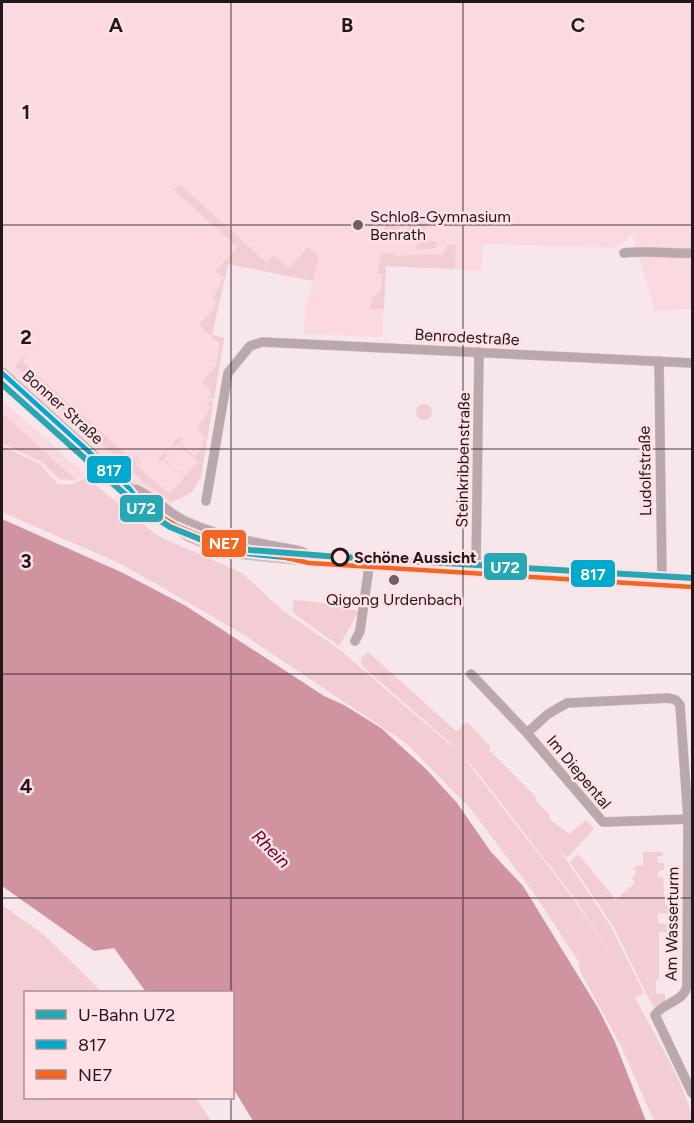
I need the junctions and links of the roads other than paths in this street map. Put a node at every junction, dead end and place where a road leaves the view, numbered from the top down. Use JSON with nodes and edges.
{"nodes":[{"id":1,"x":624,"y":252,"type":"dead end"},
{"id":2,"x":693,"y":253,"type":"edge"},
{"id":3,"x":479,"y":352,"type":"junction"},
{"id":4,"x":659,"y":361,"type":"junction"},
{"id":5,"x":693,"y":363,"type":"edge"},
{"id":6,"x":2,"y":373,"type":"edge"},
{"id":7,"x":130,"y":489,"type":"junction"},
{"id":8,"x":206,"y":501,"type":"dead end"},
{"id":9,"x":309,"y":556,"type":"junction"},
{"id":10,"x":370,"y":560,"type":"junction"},
{"id":11,"x":476,"y":567,"type":"junction"},
{"id":12,"x":662,"y":579,"type":"junction"},
{"id":13,"x":693,"y":580,"type":"edge"},
{"id":14,"x":355,"y":642,"type":"dead end"},
{"id":15,"x":471,"y":674,"type":"dead end"},
{"id":16,"x":527,"y":733,"type":"junction"},
{"id":17,"x":690,"y":819,"type":"edge"},
{"id":18,"x":693,"y":1093,"type":"edge"}],
"edges":[{"from":1,"to":2,"type":"street"},
{"from":3,"to":4,"type":"street","name":"Benrodestraße"},
{"from":3,"to":8,"type":"street","name":"Benrodestraße"},
{"from":3,"to":11,"type":"street","name":"Steinkribbenstraße"},
{"from":4,"to":5,"type":"street","name":"Benrodestraße"},
{"from":4,"to":12,"type":"street","name":"Ludolfstraße"},
{"from":6,"to":7,"type":"main road","name":"Bonner Straße"},
{"from":7,"to":9,"type":"main road","name":"Bonner Straße"},
{"from":7,"to":9,"type":"main road","name":"Bonner Straße"},
{"from":9,"to":10,"type":"main road"},
{"from":10,"to":11,"type":"main road"},
{"from":10,"to":14,"type":"street"},
{"from":11,"to":12,"type":"main road"},
{"from":12,"to":13,"type":"main road"},
{"from":15,"to":16,"type":"street","name":"Im Diepental"},
{"from":16,"to":17,"type":"street","name":"Im Diepental"},
{"from":16,"to":17,"type":"street"},
{"from":17,"to":18,"type":"street","name":"Am Wasserturm"}]}
